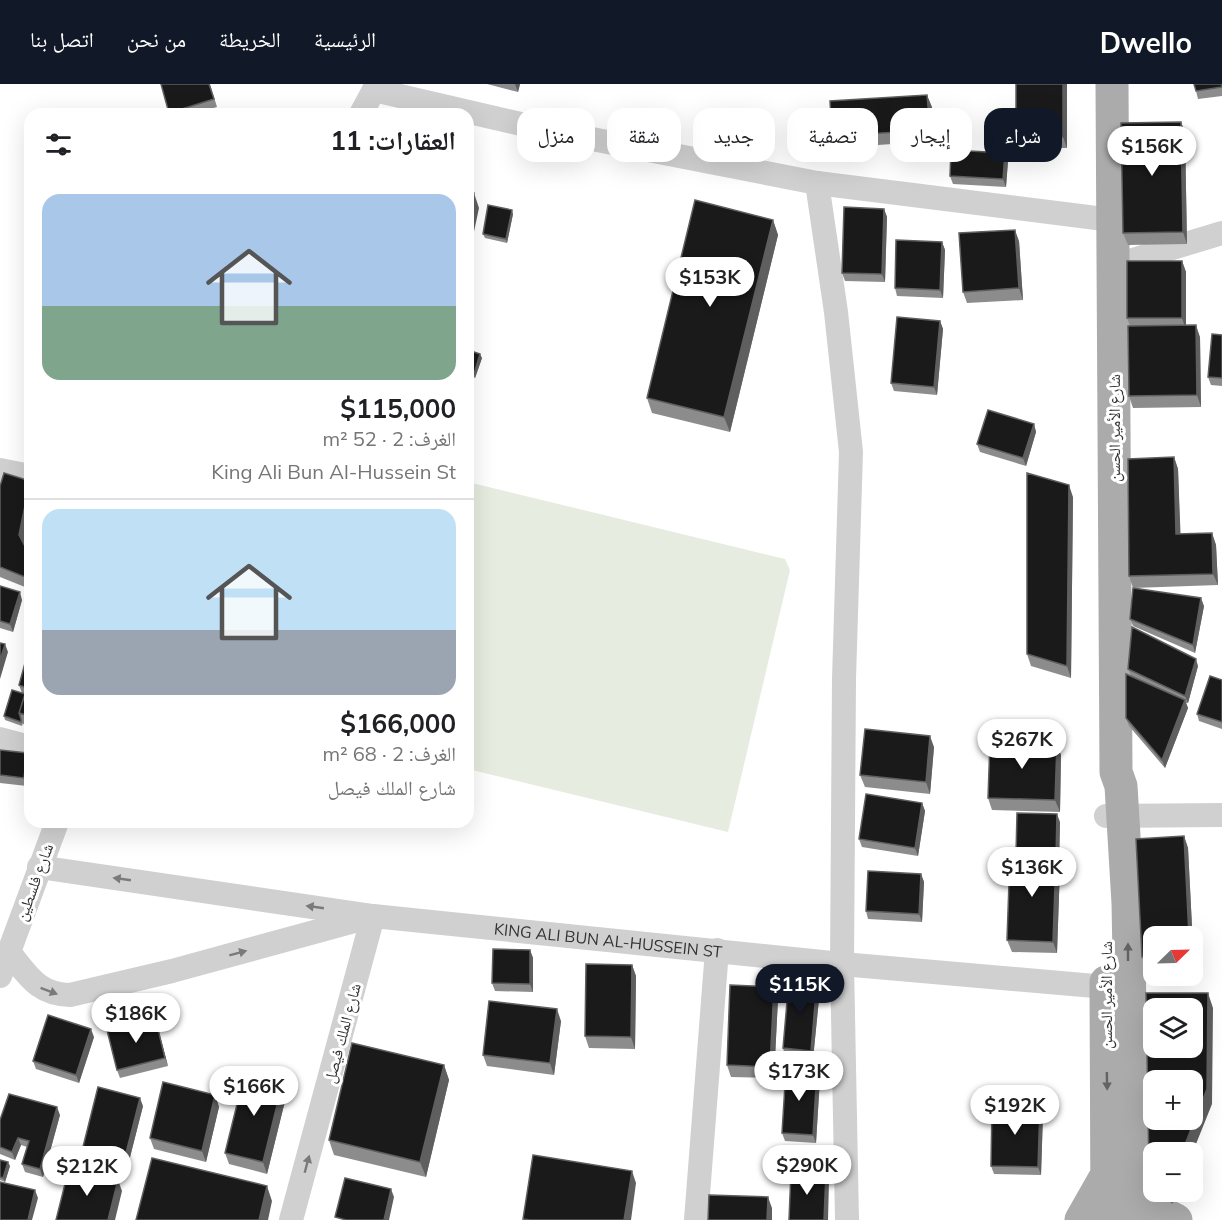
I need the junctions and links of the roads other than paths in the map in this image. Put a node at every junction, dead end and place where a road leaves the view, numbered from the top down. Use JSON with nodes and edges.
{"nodes":[{"id":1,"x":1112,"y":84,"type":"edge"},
{"id":2,"x":376,"y":87,"type":"edge"},
{"id":3,"x":364,"y":108,"type":"edge"},
{"id":4,"x":460,"y":108,"type":"edge"},
{"id":5,"x":474,"y":112,"type":"edge"},
{"id":6,"x":817,"y":183,"type":"junction"},
{"id":7,"x":1112,"y":220,"type":"junction"},
{"id":8,"x":1222,"y":233,"type":"edge"},
{"id":9,"x":1113,"y":266,"type":"junction"},
{"id":10,"x":0,"y":470,"type":"edge"},
{"id":11,"x":24,"y":475,"type":"edge"},
{"id":12,"x":0,"y":739,"type":"edge"},
{"id":13,"x":24,"y":745,"type":"edge"},
{"id":14,"x":1222,"y":815,"type":"edge"},
{"id":15,"x":1115,"y":816,"type":"junction"},
{"id":16,"x":55,"y":828,"type":"edge"},
{"id":17,"x":39,"y":867,"type":"junction"},
{"id":18,"x":373,"y":916,"type":"junction"},
{"id":19,"x":717,"y":950,"type":"junction"},
{"id":20,"x":8,"y":951,"type":"junction"},
{"id":21,"x":842,"y":964,"type":"junction"},
{"id":22,"x":0,"y":976,"type":"edge"},
{"id":23,"x":1117,"y":992,"type":"junction"},
{"id":24,"x":1125,"y":1194,"type":"edge"},
{"id":25,"x":291,"y":1220,"type":"edge"},
{"id":26,"x":696,"y":1220,"type":"edge"},
{"id":27,"x":847,"y":1220,"type":"edge"},
{"id":28,"x":1081,"y":1220,"type":"edge"},
{"id":29,"x":1107,"y":1220,"type":"edge"},
{"id":30,"x":1176,"y":1220,"type":"edge"}],
"edges":[{"from":1,"to":7,"type":"main road","name":"شارع الأمير الحسن"},
{"from":2,"to":3,"type":"street"},
{"from":2,"to":4,"type":"street"},
{"from":5,"to":6,"type":"street"},
{"from":6,"to":7,"type":"street"},
{"from":6,"to":21,"type":"street"},
{"from":7,"to":9,"type":"main road","name":"شارع الأمير الحسن"},
{"from":8,"to":9,"type":"street"},
{"from":9,"to":15,"type":"main road","name":"شارع الأمير الحسن"},
{"from":10,"to":11,"type":"street"},
{"from":12,"to":13,"type":"street"},
{"from":14,"to":15,"type":"street"},
{"from":15,"to":23,"type":"main road","name":"شارع الأمير الحسن"},
{"from":16,"to":17,"type":"street","name":"شارع فلسطين"},
{"from":18,"to":17,"type":"street","name":"KING ALI BUN AL-HUSSEIN ST","one_way":true},
{"from":17,"to":20,"type":"street","name":"شارع فلسطين"},
{"from":18,"to":19,"type":"street","name":"KING ALI BUN AL-HUSSEIN ST"},
{"from":20,"to":18,"type":"street","one_way":true},
{"from":25,"to":18,"type":"street","name":"شارع الملك فيصل","one_way":true},
{"from":19,"to":21,"type":"street","name":"KING ALI BUN AL-HUSSEIN ST"},
{"from":19,"to":26,"type":"street"},
{"from":20,"to":22,"type":"street","name":"شارع فلسطين"},
{"from":21,"to":23,"type":"street","name":"KING ALI BUN AL-HUSSEIN ST"},
{"from":21,"to":27,"type":"street"},
{"from":23,"to":24,"type":"main road","name":"شارع الأمير الحسن"},
{"from":24,"to":28,"type":"main road"},
{"from":24,"to":29,"type":"main road","name":"شارع الأمير الحسن"},
{"from":24,"to":30,"type":"main road"}]}
